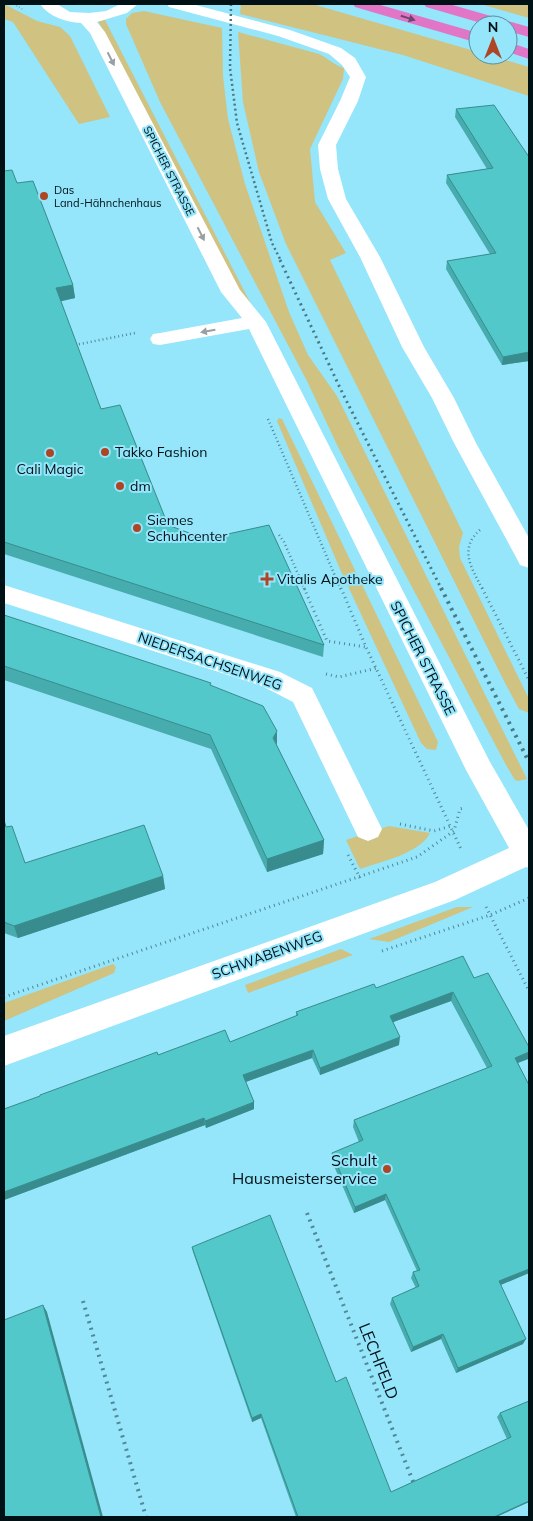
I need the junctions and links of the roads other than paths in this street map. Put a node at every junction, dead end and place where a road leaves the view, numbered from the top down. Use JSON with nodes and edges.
{"nodes":[{"id":1,"x":48,"y":4,"type":"edge"},
{"id":2,"x":130,"y":4,"type":"edge"},
{"id":3,"x":175,"y":4,"type":"edge"},
{"id":4,"x":361,"y":4,"type":"edge"},
{"id":5,"x":432,"y":4,"type":"edge"},
{"id":6,"x":471,"y":15,"type":"edge"},
{"id":7,"x":85,"y":17,"type":"junction"},
{"id":8,"x":468,"y":35,"type":"edge"},
{"id":9,"x":178,"y":150,"type":"dead end"},
{"id":10,"x":256,"y":322,"type":"junction"},
{"id":11,"x":160,"y":339,"type":"dead end"},
{"id":12,"x":529,"y":558,"type":"edge"},
{"id":13,"x":4,"y":594,"type":"edge"},
{"id":14,"x":364,"y":822,"type":"road end"},
{"id":15,"x":529,"y":854,"type":"edge"},
{"id":16,"x":4,"y":1051,"type":"edge"}],
"edges":[{"from":1,"to":7,"type":"street"},
{"from":2,"to":7,"type":"street"},
{"from":3,"to":12,"type":"street"},
{"from":4,"to":8,"type":"highway","one_way":true},
{"from":5,"to":6,"type":"highway"},
{"from":7,"to":10,"type":"street","name":"SPICHER STRASSE","one_way":true},
{"from":9,"to":10,"type":"street","name":"SPICHER STRASSE"},
{"from":10,"to":11,"type":"street","one_way":true},
{"from":10,"to":15,"type":"street","name":"SPICHER STRASSE"},
{"from":13,"to":14,"type":"street","name":"NIEDERSACHSENWEG"},
{"from":15,"to":16,"type":"street","name":"SCHWABENWEG"}]}
